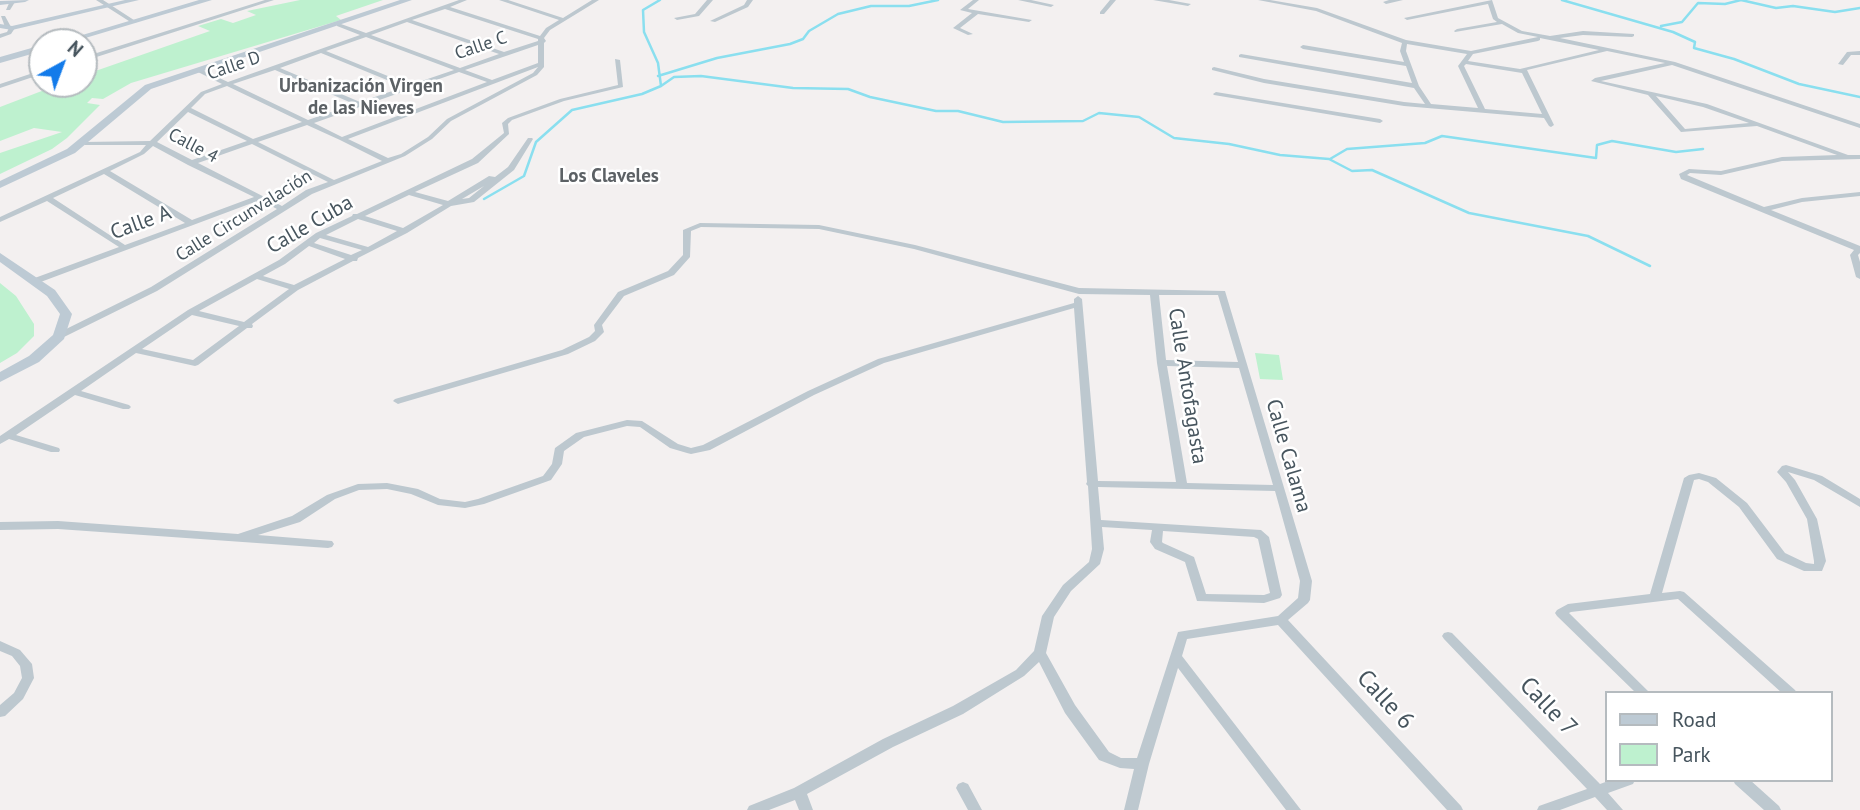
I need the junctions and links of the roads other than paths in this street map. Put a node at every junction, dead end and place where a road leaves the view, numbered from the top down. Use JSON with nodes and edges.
{"nodes":[{"id":1,"x":25,"y":0,"type":"edge"},
{"id":2,"x":99,"y":0,"type":"edge"},
{"id":3,"x":135,"y":0,"type":"edge"},
{"id":4,"x":208,"y":0,"type":"edge"},
{"id":5,"x":271,"y":0,"type":"edge"},
{"id":6,"x":408,"y":0,"type":"edge"},
{"id":7,"x":464,"y":0,"type":"edge"},
{"id":8,"x":502,"y":0,"type":"edge"},
{"id":9,"x":584,"y":0,"type":"edge"},
{"id":10,"x":710,"y":0,"type":"edge"},
{"id":11,"x":750,"y":0,"type":"edge"},
{"id":12,"x":976,"y":0,"type":"edge"},
{"id":13,"x":1021,"y":0,"type":"edge"},
{"id":14,"x":1113,"y":0,"type":"edge"},
{"id":15,"x":1156,"y":0,"type":"edge"},
{"id":16,"x":1261,"y":0,"type":"edge"},
{"id":17,"x":1400,"y":0,"type":"edge"},
{"id":18,"x":594,"y":1,"type":"edge"},
{"id":19,"x":1489,"y":1,"type":"edge"},
{"id":20,"x":1386,"y":2,"type":"dead end"},
{"id":21,"x":0,"y":3,"type":"edge"},
{"id":22,"x":1188,"y":4,"type":"dead end"},
{"id":23,"x":1051,"y":5,"type":"dead end"},
{"id":24,"x":108,"y":6,"type":"junction"},
{"id":25,"x":446,"y":7,"type":"junction"},
{"id":26,"x":976,"y":13,"type":"junction"},
{"id":27,"x":1102,"y":13,"type":"dead end"},
{"id":28,"x":677,"y":18,"type":"dead end"},
{"id":29,"x":1407,"y":18,"type":"dead end"},
{"id":30,"x":562,"y":19,"type":"junction"},
{"id":31,"x":1029,"y":20,"type":"dead end"},
{"id":32,"x":409,"y":21,"type":"junction"},
{"id":33,"x":713,"y":21,"type":"dead end"},
{"id":34,"x":134,"y":22,"type":"junction"},
{"id":35,"x":1501,"y":23,"type":"junction"},
{"id":36,"x":6,"y":25,"type":"edge"},
{"id":37,"x":339,"y":25,"type":"junction"},
{"id":38,"x":1457,"y":31,"type":"dead end"},
{"id":39,"x":98,"y":32,"type":"edge"},
{"id":40,"x":959,"y":33,"type":"dead end"},
{"id":41,"x":970,"y":34,"type":"junction"},
{"id":42,"x":1632,"y":35,"type":"dead end"},
{"id":43,"x":0,"y":36,"type":"edge"},
{"id":44,"x":369,"y":36,"type":"junction"},
{"id":45,"x":1544,"y":38,"type":"junction"},
{"id":46,"x":542,"y":40,"type":"junction"},
{"id":47,"x":979,"y":42,"type":"dead end"},
{"id":48,"x":1405,"y":42,"type":"junction"},
{"id":49,"x":1303,"y":47,"type":"dead end"},
{"id":50,"x":1606,"y":50,"type":"junction"},
{"id":51,"x":28,"y":52,"type":"edge"},
{"id":52,"x":323,"y":52,"type":"junction"},
{"id":53,"x":1471,"y":53,"type":"junction"},
{"id":54,"x":1860,"y":53,"type":"edge"},
{"id":55,"x":98,"y":54,"type":"edge"},
{"id":56,"x":503,"y":55,"type":"junction"},
{"id":57,"x":1241,"y":56,"type":"dead end"},
{"id":58,"x":0,"y":60,"type":"edge"},
{"id":59,"x":617,"y":61,"type":"dead end"},
{"id":60,"x":1465,"y":62,"type":"junction"},
{"id":61,"x":1673,"y":63,"type":"junction"},
{"id":62,"x":540,"y":64,"type":"junction"},
{"id":63,"x":1841,"y":64,"type":"dead end"},
{"id":64,"x":1409,"y":65,"type":"junction"},
{"id":65,"x":276,"y":68,"type":"junction"},
{"id":66,"x":1214,"y":69,"type":"dead end"},
{"id":67,"x":198,"y":70,"type":"junction"},
{"id":68,"x":459,"y":70,"type":"junction"},
{"id":69,"x":1523,"y":71,"type":"junction"},
{"id":70,"x":28,"y":77,"type":"edge"},
{"id":71,"x":1264,"y":81,"type":"junction"},
{"id":72,"x":492,"y":82,"type":"junction"},
{"id":73,"x":226,"y":83,"type":"junction"},
{"id":74,"x":0,"y":86,"type":"edge"},
{"id":75,"x":1416,"y":86,"type":"junction"},
{"id":76,"x":409,"y":87,"type":"junction"},
{"id":77,"x":509,"y":89,"type":"junction"},
{"id":78,"x":1650,"y":93,"type":"junction"},
{"id":79,"x":1216,"y":94,"type":"dead end"},
{"id":80,"x":1250,"y":99,"type":"junction"},
{"id":81,"x":359,"y":104,"type":"junction"},
{"id":82,"x":1430,"y":107,"type":"junction"},
{"id":83,"x":187,"y":109,"type":"junction"},
{"id":84,"x":1482,"y":110,"type":"junction"},
{"id":85,"x":1547,"y":116,"type":"junction"},
{"id":86,"x":1380,"y":121,"type":"dead end"},
{"id":87,"x":307,"y":122,"type":"junction"},
{"id":88,"x":1551,"y":125,"type":"dead end"},
{"id":89,"x":1759,"y":125,"type":"junction"},
{"id":90,"x":1860,"y":127,"type":"edge"},
{"id":91,"x":342,"y":139,"type":"junction"},
{"id":92,"x":530,"y":139,"type":"dead end"},
{"id":93,"x":253,"y":141,"type":"junction"},
{"id":94,"x":85,"y":143,"type":"junction"},
{"id":95,"x":153,"y":143,"type":"junction"},
{"id":96,"x":1845,"y":156,"type":"junction"},
{"id":97,"x":1860,"y":157,"type":"edge"},
{"id":98,"x":388,"y":160,"type":"junction"},
{"id":99,"x":191,"y":163,"type":"junction"},
{"id":100,"x":106,"y":172,"type":"junction"},
{"id":101,"x":492,"y":178,"type":"dead end"},
{"id":102,"x":331,"y":181,"type":"junction"},
{"id":103,"x":0,"y":185,"type":"edge"},
{"id":104,"x":409,"y":193,"type":"junction"},
{"id":105,"x":1860,"y":194,"type":"edge"},
{"id":106,"x":48,"y":198,"type":"junction"},
{"id":107,"x":259,"y":198,"type":"junction"},
{"id":108,"x":449,"y":204,"type":"junction"},
{"id":109,"x":281,"y":208,"type":"junction"},
{"id":110,"x":1763,"y":209,"type":"junction"},
{"id":111,"x":356,"y":216,"type":"junction"},
{"id":112,"x":0,"y":220,"type":"edge"},
{"id":113,"x":191,"y":223,"type":"junction"},
{"id":114,"x":404,"y":231,"type":"junction"},
{"id":115,"x":318,"y":235,"type":"junction"},
{"id":116,"x":307,"y":243,"type":"junction"},
{"id":117,"x":125,"y":248,"type":"junction"},
{"id":118,"x":1860,"y":248,"type":"edge"},
{"id":119,"x":370,"y":250,"type":"junction"},
{"id":120,"x":0,"y":257,"type":"edge"},
{"id":121,"x":354,"y":259,"type":"junction"},
{"id":122,"x":255,"y":276,"type":"junction"},
{"id":123,"x":1860,"y":277,"type":"edge"},
{"id":124,"x":35,"y":281,"type":"junction"},
{"id":125,"x":295,"y":288,"type":"junction"},
{"id":126,"x":1079,"y":291,"type":"junction"},
{"id":127,"x":1154,"y":292,"type":"junction"},
{"id":128,"x":1077,"y":305,"type":"junction"},
{"id":129,"x":191,"y":312,"type":"junction"},
{"id":130,"x":249,"y":326,"type":"junction"},
{"id":131,"x":60,"y":336,"type":"junction"},
{"id":132,"x":134,"y":350,"type":"junction"},
{"id":133,"x":1162,"y":363,"type":"junction"},
{"id":134,"x":1242,"y":365,"type":"junction"},
{"id":135,"x":0,"y":378,"type":"edge"},
{"id":136,"x":76,"y":392,"type":"junction"},
{"id":137,"x":398,"y":401,"type":"dead end"},
{"id":138,"x":126,"y":407,"type":"dead end"},
{"id":139,"x":4,"y":438,"type":"edge"},
{"id":140,"x":55,"y":450,"type":"dead end"},
{"id":141,"x":1091,"y":484,"type":"junction"},
{"id":142,"x":1182,"y":485,"type":"junction"},
{"id":143,"x":1277,"y":488,"type":"junction"},
{"id":144,"x":1860,"y":504,"type":"edge"},
{"id":145,"x":0,"y":526,"type":"edge"},
{"id":146,"x":1096,"y":526,"type":"junction"},
{"id":147,"x":1157,"y":533,"type":"junction"},
{"id":148,"x":240,"y":537,"type":"junction"},
{"id":149,"x":327,"y":544,"type":"dead end"},
{"id":150,"x":1655,"y":597,"type":"junction"},
{"id":151,"x":1281,"y":620,"type":"junction"},
{"id":152,"x":1448,"y":636,"type":"dead end"},
{"id":153,"x":0,"y":646,"type":"edge"},
{"id":154,"x":1040,"y":653,"type":"junction"},
{"id":155,"x":1176,"y":657,"type":"junction"},
{"id":156,"x":1642,"y":691,"type":"edge"},
{"id":157,"x":1789,"y":691,"type":"edge"},
{"id":158,"x":0,"y":712,"type":"edge"},
{"id":159,"x":1142,"y":764,"type":"junction"},
{"id":160,"x":1623,"y":782,"type":"edge"},
{"id":161,"x":1742,"y":782,"type":"edge"},
{"id":162,"x":963,"y":788,"type":"dead end"},
{"id":163,"x":799,"y":792,"type":"junction"},
{"id":164,"x":1598,"y":792,"type":"junction"},
{"id":165,"x":754,"y":810,"type":"edge"},
{"id":166,"x":806,"y":810,"type":"edge"},
{"id":167,"x":975,"y":810,"type":"edge"},
{"id":168,"x":1131,"y":810,"type":"edge"},
{"id":169,"x":1294,"y":810,"type":"edge"},
{"id":170,"x":1455,"y":810,"type":"edge"},
{"id":171,"x":1544,"y":810,"type":"edge"},
{"id":172,"x":1616,"y":810,"type":"edge"},
{"id":173,"x":1774,"y":810,"type":"edge"}],
"edges":[{"from":1,"to":21,"type":"street"},
{"from":2,"to":24,"type":"street"},
{"from":3,"to":24,"type":"street"},
{"from":4,"to":34,"type":"street"},
{"from":5,"to":55,"type":"street"},
{"from":6,"to":37,"type":"street"},
{"from":7,"to":25,"type":"street","name":"Calle D"},
{"from":8,"to":30,"type":"street"},
{"from":9,"to":18,"type":"street"},
{"from":10,"to":28,"type":"street"},
{"from":11,"to":33,"type":"street"},
{"from":12,"to":26,"type":"street"},
{"from":13,"to":23,"type":"street"},
{"from":14,"to":27,"type":"street"},
{"from":15,"to":22,"type":"street"},
{"from":16,"to":48,"type":"street"},
{"from":17,"to":20,"type":"street"},
{"from":18,"to":30,"type":"street"},
{"from":19,"to":29,"type":"street"},
{"from":19,"to":35,"type":"street"},
{"from":24,"to":34,"type":"street"},
{"from":24,"to":36,"type":"street"},
{"from":25,"to":32,"type":"street","name":"Calle D"},
{"from":25,"to":46,"type":"street"},
{"from":26,"to":31,"type":"street"},
{"from":26,"to":41,"type":"street"},
{"from":30,"to":46,"type":"street"},
{"from":32,"to":44,"type":"street","name":"Calle D"},
{"from":32,"to":56,"type":"street"},
{"from":34,"to":39,"type":"street"},
{"from":35,"to":38,"type":"street"},
{"from":35,"to":45,"type":"street"},
{"from":36,"to":43,"type":"street"},
{"from":37,"to":44,"type":"street"},
{"from":37,"to":67,"type":"street"},
{"from":40,"to":41,"type":"street"},
{"from":41,"to":47,"type":"street"},
{"from":42,"to":45,"type":"street"},
{"from":44,"to":52,"type":"street","name":"Calle D"},
{"from":44,"to":68,"type":"street"},
{"from":45,"to":50,"type":"street"},
{"from":45,"to":53,"type":"street"},
{"from":46,"to":56,"type":"street","name":"Calle C"},
{"from":46,"to":62,"type":"street"},
{"from":48,"to":53,"type":"street"},
{"from":48,"to":64,"type":"street"},
{"from":49,"to":64,"type":"street"},
{"from":50,"to":61,"type":"street"},
{"from":50,"to":69,"type":"street"},
{"from":51,"to":58,"type":"street"},
{"from":52,"to":65,"type":"street","name":"Calle D"},
{"from":52,"to":76,"type":"street"},
{"from":53,"to":60,"type":"street"},
{"from":54,"to":63,"type":"street"},
{"from":56,"to":68,"type":"street","name":"Calle C"},
{"from":57,"to":75,"type":"street"},
{"from":59,"to":104,"type":"street","name":"Calle Cuba"},
{"from":60,"to":69,"type":"street"},
{"from":60,"to":84,"type":"street"},
{"from":61,"to":78,"type":"street"},
{"from":61,"to":90,"type":"street"},
{"from":62,"to":72,"type":"street"},
{"from":62,"to":77,"type":"street","name":"Calle Circunvalación"},
{"from":64,"to":75,"type":"street"},
{"from":65,"to":73,"type":"street","name":"Calle D"},
{"from":65,"to":81,"type":"street"},
{"from":66,"to":71,"type":"street"},
{"from":67,"to":73,"type":"street"},
{"from":67,"to":94,"type":"street"},
{"from":68,"to":72,"type":"street"},
{"from":68,"to":76,"type":"street","name":"Calle C"},
{"from":69,"to":85,"type":"street"},
{"from":70,"to":74,"type":"street"},
{"from":71,"to":80,"type":"street"},
{"from":71,"to":82,"type":"street"},
{"from":72,"to":77,"type":"street"},
{"from":72,"to":91,"type":"street"},
{"from":73,"to":83,"type":"street","name":"Calle D"},
{"from":73,"to":87,"type":"street"},
{"from":75,"to":82,"type":"street"},
{"from":76,"to":81,"type":"street","name":"Calle C"},
{"from":77,"to":98,"type":"street","name":"Calle Circunvalación"},
{"from":78,"to":89,"type":"street"},
{"from":78,"to":89,"type":"street"},
{"from":79,"to":80,"type":"street"},
{"from":80,"to":86,"type":"street"},
{"from":81,"to":87,"type":"street","name":"Calle C"},
{"from":82,"to":84,"type":"street"},
{"from":83,"to":93,"type":"street"},
{"from":83,"to":95,"type":"street","name":"Calle D"},
{"from":84,"to":85,"type":"street"},
{"from":85,"to":88,"type":"street"},
{"from":87,"to":91,"type":"street"},
{"from":87,"to":93,"type":"street","name":"Calle C"},
{"from":89,"to":96,"type":"street"},
{"from":91,"to":98,"type":"street"},
{"from":92,"to":108,"type":"street"},
{"from":93,"to":99,"type":"street","name":"Calle C"},
{"from":93,"to":102,"type":"street"},
{"from":94,"to":95,"type":"street","name":"Calle 4"},
{"from":94,"to":103,"type":"street"},
{"from":95,"to":99,"type":"street","name":"Calle 4"},
{"from":95,"to":100,"type":"street","name":"Calle D"},
{"from":96,"to":97,"type":"street"},
{"from":96,"to":110,"type":"street"},
{"from":98,"to":102,"type":"street","name":"Calle Circunvalación"},
{"from":99,"to":107,"type":"street","name":"Calle 4"},
{"from":100,"to":106,"type":"street","name":"Calle D"},
{"from":100,"to":113,"type":"street"},
{"from":101,"to":108,"type":"street"},
{"from":102,"to":109,"type":"street","name":"Calle Circunvalación"},
{"from":104,"to":108,"type":"street"},
{"from":104,"to":111,"type":"street","name":"Calle Cuba"},
{"from":105,"to":110,"type":"street"},
{"from":106,"to":112,"type":"street","name":"Calle D"},
{"from":106,"to":117,"type":"street"},
{"from":107,"to":109,"type":"street","name":"Calle 4"},
{"from":107,"to":113,"type":"street","name":"Calle A"},
{"from":108,"to":114,"type":"street"},
{"from":109,"to":131,"type":"street","name":"Calle Circunvalación"},
{"from":110,"to":118,"type":"street"},
{"from":111,"to":114,"type":"street"},
{"from":111,"to":115,"type":"street","name":"Calle Cuba"},
{"from":113,"to":117,"type":"street","name":"Calle A"},
{"from":114,"to":119,"type":"street"},
{"from":115,"to":116,"type":"street","name":"Calle Cuba"},
{"from":115,"to":119,"type":"street"},
{"from":116,"to":121,"type":"street"},
{"from":116,"to":122,"type":"street","name":"Calle Cuba"},
{"from":117,"to":124,"type":"street","name":"Calle A"},
{"from":118,"to":123,"type":"street"},
{"from":119,"to":121,"type":"street"},
{"from":120,"to":124,"type":"street"},
{"from":121,"to":125,"type":"street"},
{"from":122,"to":125,"type":"street"},
{"from":122,"to":129,"type":"street","name":"Calle Cuba"},
{"from":124,"to":131,"type":"street"},
{"from":125,"to":130,"type":"street"},
{"from":126,"to":127,"type":"street"},
{"from":126,"to":128,"type":"street"},
{"from":126,"to":137,"type":"street"},
{"from":127,"to":133,"type":"street","name":"Calle Antofagasta"},
{"from":127,"to":134,"type":"street","name":"Calle Calama"},
{"from":128,"to":141,"type":"street"},
{"from":128,"to":148,"type":"street"},
{"from":129,"to":130,"type":"street"},
{"from":129,"to":132,"type":"street","name":"Calle Cuba"},
{"from":130,"to":132,"type":"street"},
{"from":131,"to":135,"type":"street"},
{"from":132,"to":136,"type":"street","name":"Calle Cuba"},
{"from":133,"to":134,"type":"street"},
{"from":133,"to":142,"type":"street","name":"Calle Antofagasta"},
{"from":134,"to":143,"type":"street","name":"Calle Calama"},
{"from":136,"to":138,"type":"street"},
{"from":136,"to":139,"type":"street","name":"Calle Cuba"},
{"from":139,"to":140,"type":"street"},
{"from":141,"to":142,"type":"street"},
{"from":141,"to":146,"type":"street"},
{"from":142,"to":143,"type":"street"},
{"from":143,"to":151,"type":"street","name":"Calle Calama"},
{"from":144,"to":150,"type":"street"},
{"from":145,"to":148,"type":"street"},
{"from":146,"to":147,"type":"street"},
{"from":146,"to":154,"type":"street"},
{"from":147,"to":147,"type":"street"},
{"from":148,"to":149,"type":"street"},
{"from":150,"to":156,"type":"street"},
{"from":150,"to":157,"type":"street"},
{"from":151,"to":155,"type":"street"},
{"from":151,"to":170,"type":"street","name":"Calle 6"},
{"from":152,"to":164,"type":"street","name":"Calle 7"},
{"from":153,"to":158,"type":"street"},
{"from":154,"to":159,"type":"street"},
{"from":154,"to":163,"type":"street"},
{"from":155,"to":159,"type":"street"},
{"from":155,"to":169,"type":"street"},
{"from":159,"to":168,"type":"street"},
{"from":160,"to":164,"type":"street"},
{"from":161,"to":173,"type":"street"},
{"from":162,"to":167,"type":"street"},
{"from":163,"to":165,"type":"street"},
{"from":163,"to":166,"type":"street"},
{"from":164,"to":171,"type":"street"},
{"from":164,"to":172,"type":"street","name":"Calle 7"}]}
